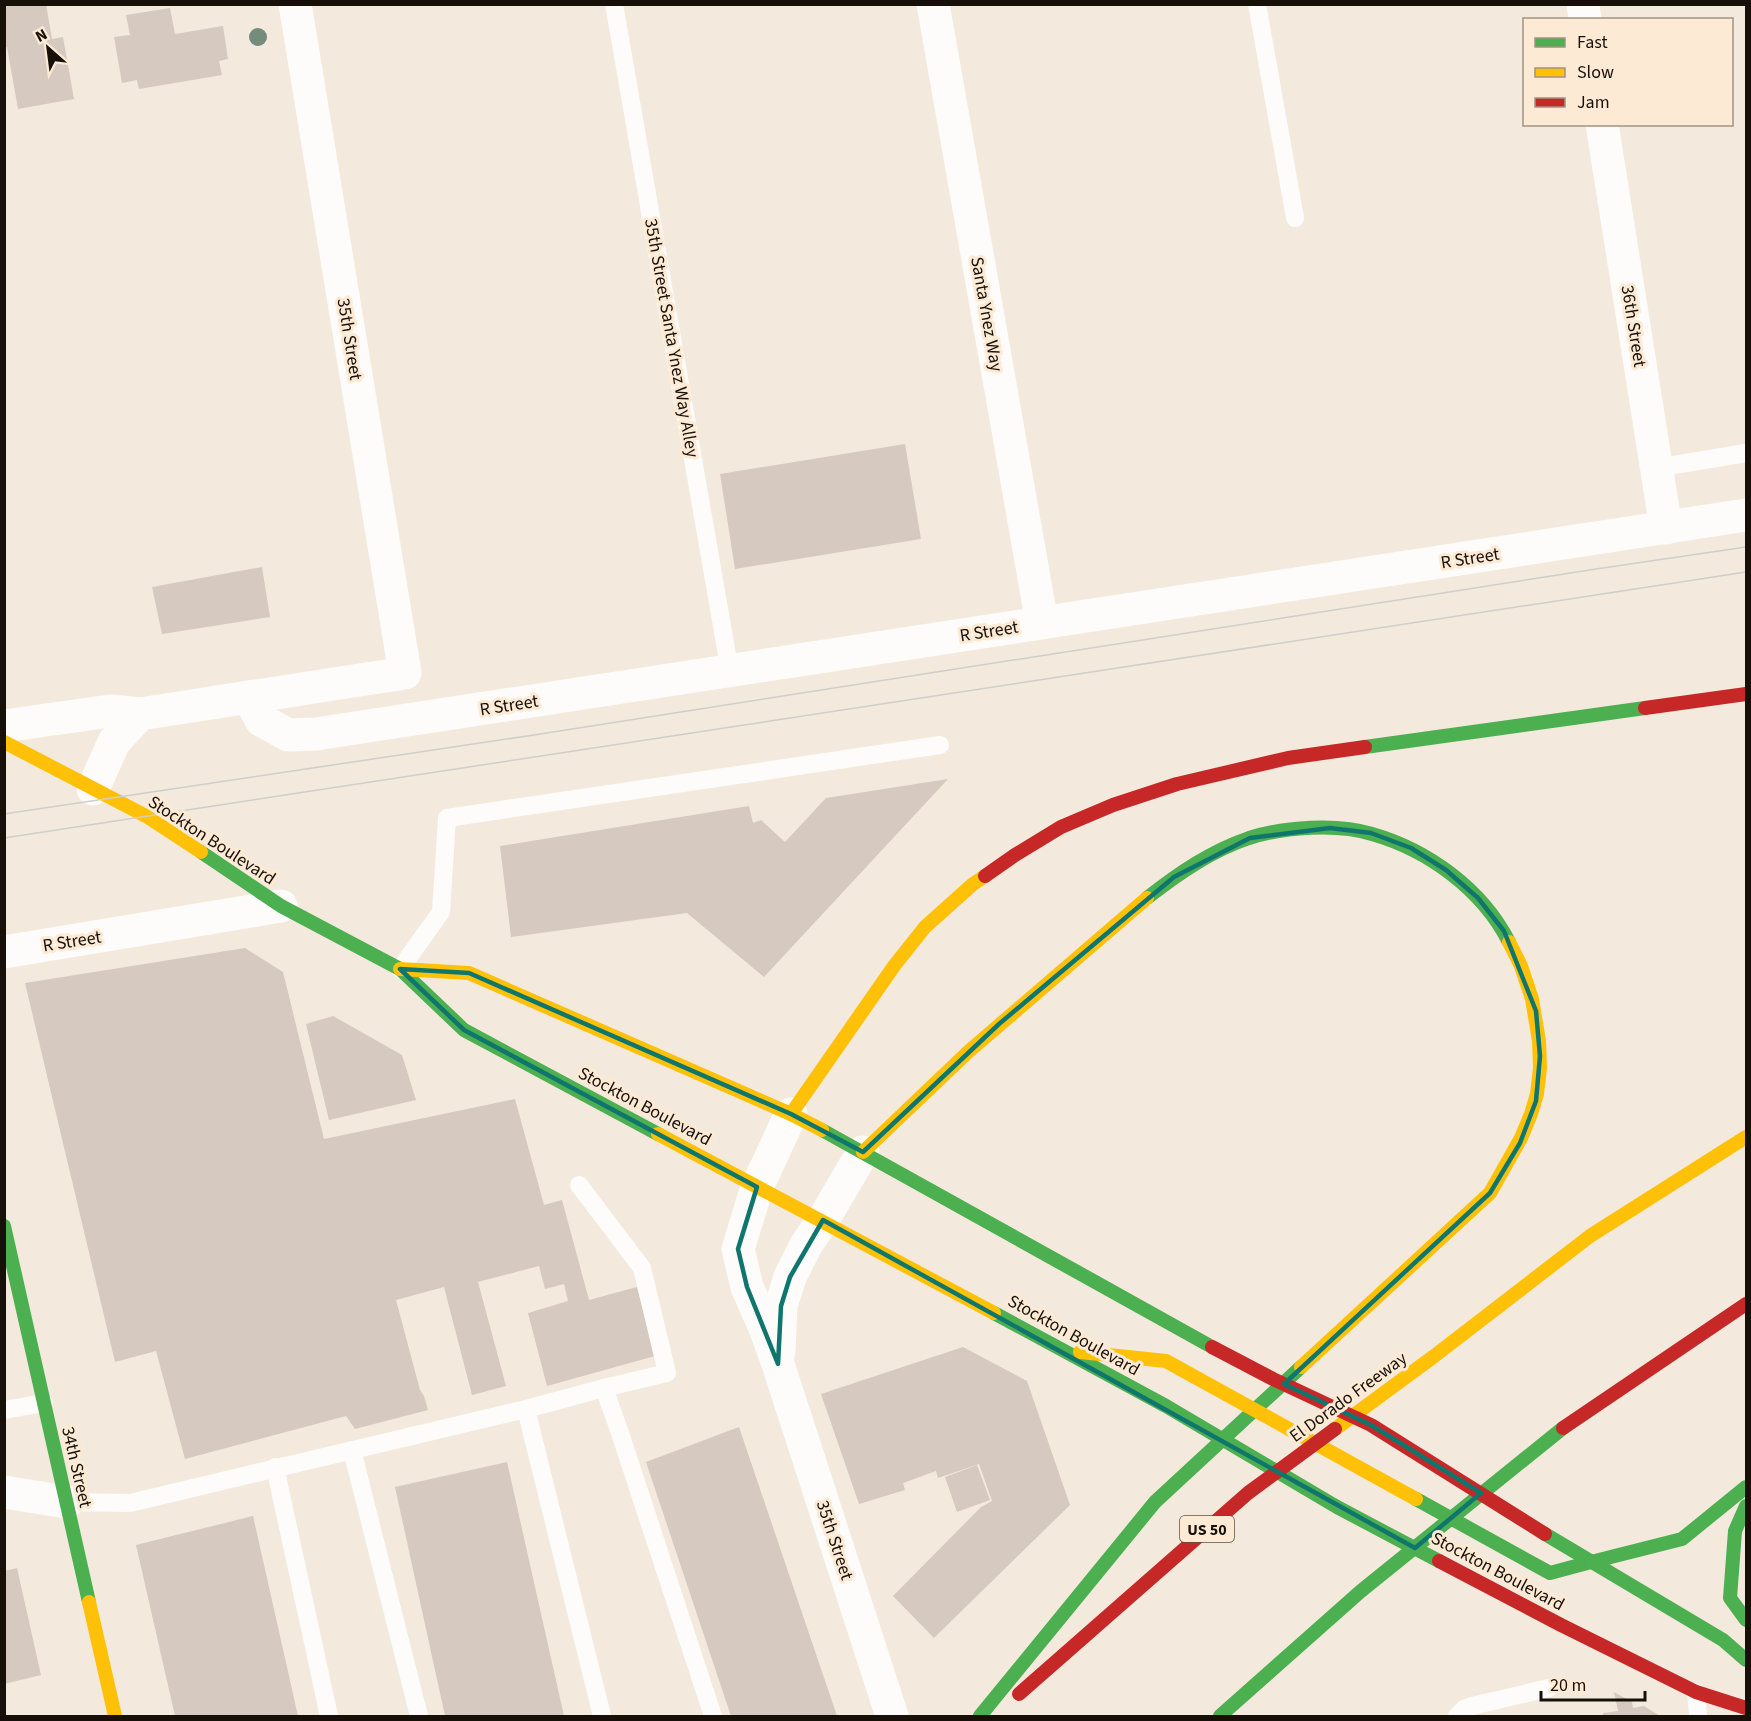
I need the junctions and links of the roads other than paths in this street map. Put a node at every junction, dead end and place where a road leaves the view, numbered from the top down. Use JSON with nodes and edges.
{"nodes":[{"id":1,"x":295,"y":4,"type":"edge"},
{"id":2,"x":614,"y":4,"type":"edge"},
{"id":3,"x":933,"y":4,"type":"edge"},
{"id":4,"x":1257,"y":4,"type":"edge"},
{"id":5,"x":1602,"y":126,"type":"edge"},
{"id":6,"x":1295,"y":218,"type":"dead end"},
{"id":7,"x":1746,"y":453,"type":"edge"},
{"id":8,"x":1656,"y":468,"type":"junction"},
{"id":9,"x":1746,"y":515,"type":"edge"},
{"id":10,"x":1666,"y":528,"type":"junction"},
{"id":11,"x":1042,"y":623,"type":"junction"},
{"id":12,"x":730,"y":672,"type":"junction"},
{"id":13,"x":1746,"y":694,"type":"edge"},
{"id":14,"x":249,"y":697,"type":"junction"},
{"id":15,"x":140,"y":714,"type":"junction"},
{"id":16,"x":4,"y":726,"type":"edge"},
{"id":17,"x":4,"y":742,"type":"edge"},
{"id":18,"x":940,"y":745,"type":"dead end"},
{"id":19,"x":93,"y":789,"type":"junction"},
{"id":20,"x":281,"y":906,"type":"junction"},
{"id":21,"x":4,"y":952,"type":"edge"},
{"id":22,"x":400,"y":969,"type":"junction"},
{"id":23,"x":791,"y":1114,"type":"junction"},
{"id":24,"x":1746,"y":1137,"type":"edge"},
{"id":25,"x":863,"y":1152,"type":"junction"},
{"id":26,"x":579,"y":1185,"type":"dead end"},
{"id":27,"x":757,"y":1187,"type":"junction"},
{"id":28,"x":823,"y":1220,"type":"junction"},
{"id":29,"x":4,"y":1226,"type":"edge"},
{"id":30,"x":1746,"y":1304,"type":"edge"},
{"id":31,"x":1065,"y":1351,"type":"junction"},
{"id":32,"x":778,"y":1364,"type":"junction"},
{"id":33,"x":604,"y":1388,"type":"junction"},
{"id":34,"x":44,"y":1402,"type":"junction"},
{"id":35,"x":526,"y":1409,"type":"junction"},
{"id":36,"x":4,"y":1410,"type":"edge"},
{"id":37,"x":352,"y":1450,"type":"junction"},
{"id":38,"x":275,"y":1467,"type":"junction"},
{"id":39,"x":1746,"y":1487,"type":"edge"},
{"id":40,"x":4,"y":1492,"type":"edge"},
{"id":41,"x":66,"y":1502,"type":"junction"},
{"id":42,"x":1746,"y":1506,"type":"edge"},
{"id":43,"x":1591,"y":1562,"type":"junction"},
{"id":44,"x":1746,"y":1620,"type":"edge"},
{"id":45,"x":1746,"y":1660,"type":"edge"},
{"id":46,"x":1549,"y":1688,"type":"dead end"},
{"id":47,"x":1696,"y":1692,"type":"junction"},
{"id":48,"x":1746,"y":1708,"type":"edge"},
{"id":49,"x":115,"y":1716,"type":"edge"},
{"id":50,"x":329,"y":1716,"type":"edge"},
{"id":51,"x":419,"y":1716,"type":"edge"},
{"id":52,"x":603,"y":1716,"type":"edge"},
{"id":53,"x":713,"y":1716,"type":"edge"},
{"id":54,"x":892,"y":1716,"type":"edge"},
{"id":55,"x":980,"y":1716,"type":"edge"},
{"id":56,"x":993,"y":1716,"type":"edge"},
{"id":57,"x":1220,"y":1716,"type":"edge"},
{"id":58,"x":1457,"y":1716,"type":"edge"},
{"id":59,"x":1698,"y":1716,"type":"edge"}],
"edges":[{"from":1,"to":14,"type":"street","name":"35th Street"},
{"from":2,"to":12,"type":"lane","name":"35th Street Santa Ynez Way Alley"},
{"from":3,"to":11,"type":"street","name":"Santa Ynez Way"},
{"from":4,"to":6,"type":"lane"},
{"from":5,"to":8,"type":"street","name":"36th Street"},
{"from":7,"to":8,"type":"lane"},
{"from":8,"to":10,"type":"street","name":"36th Street"},
{"from":9,"to":10,"type":"street","name":"R Street"},
{"from":10,"to":11,"type":"street","name":"R Street"},
{"from":11,"to":12,"type":"street","name":"R Street"},
{"from":12,"to":14,"type":"street","name":"R Street"},
{"from":13,"to":23,"type":"main road"},
{"from":14,"to":15,"type":"street"},
{"from":15,"to":16,"type":"street"},
{"from":15,"to":19,"type":"street"},
{"from":17,"to":19,"type":"main road","name":"Stockton Boulevard"},
{"from":18,"to":22,"type":"lane"},
{"from":19,"to":20,"type":"main road","name":"Stockton Boulevard"},
{"from":20,"to":21,"type":"street","name":"R Street"},
{"from":20,"to":22,"type":"main road","name":"Stockton Boulevard"},
{"from":22,"to":23,"type":"main road","name":"Stockton Boulevard"},
{"from":22,"to":27,"type":"main road","name":"Stockton Boulevard"},
{"from":23,"to":25,"type":"main road","name":"Stockton Boulevard"},
{"from":23,"to":27,"type":"street","name":"35th Street"},
{"from":24,"to":56,"type":"main road","name":"El Dorado Freeway","number":"US 50"},
{"from":25,"to":28,"type":"street","name":"35th Street"},
{"from":25,"to":43,"type":"main road","name":"Stockton Boulevard"},
{"from":25,"to":55,"type":"main road"},
{"from":26,"to":33,"type":"lane"},
{"from":27,"to":28,"type":"main road","name":"Stockton Boulevard"},
{"from":27,"to":32,"type":"street","name":"35th Street"},
{"from":28,"to":31,"type":"main road","name":"Stockton Boulevard"},
{"from":28,"to":32,"type":"street","name":"35th Street"},
{"from":29,"to":34,"type":"main road","name":"34th Street"},
{"from":30,"to":57,"type":"main road"},
{"from":31,"to":43,"type":"main road"},
{"from":31,"to":47,"type":"main road","name":"Stockton Boulevard"},
{"from":32,"to":54,"type":"street","name":"35th Street"},
{"from":33,"to":35,"type":"lane"},
{"from":33,"to":53,"type":"lane"},
{"from":34,"to":36,"type":"lane"},
{"from":34,"to":41,"type":"main road","name":"34th Street"},
{"from":35,"to":37,"type":"lane"},
{"from":35,"to":52,"type":"lane"},
{"from":37,"to":38,"type":"lane"},
{"from":37,"to":51,"type":"lane"},
{"from":38,"to":41,"type":"lane"},
{"from":38,"to":50,"type":"lane"},
{"from":39,"to":43,"type":"main road"},
{"from":40,"to":41,"type":"street"},
{"from":41,"to":49,"type":"main road","name":"34th Street"},
{"from":42,"to":44,"type":"main road"},
{"from":43,"to":45,"type":"main road","name":"Stockton Boulevard"},
{"from":46,"to":58,"type":"lane"},
{"from":47,"to":48,"type":"main road","name":"Stockton Boulevard"},
{"from":47,"to":59,"type":"lane"}]}
